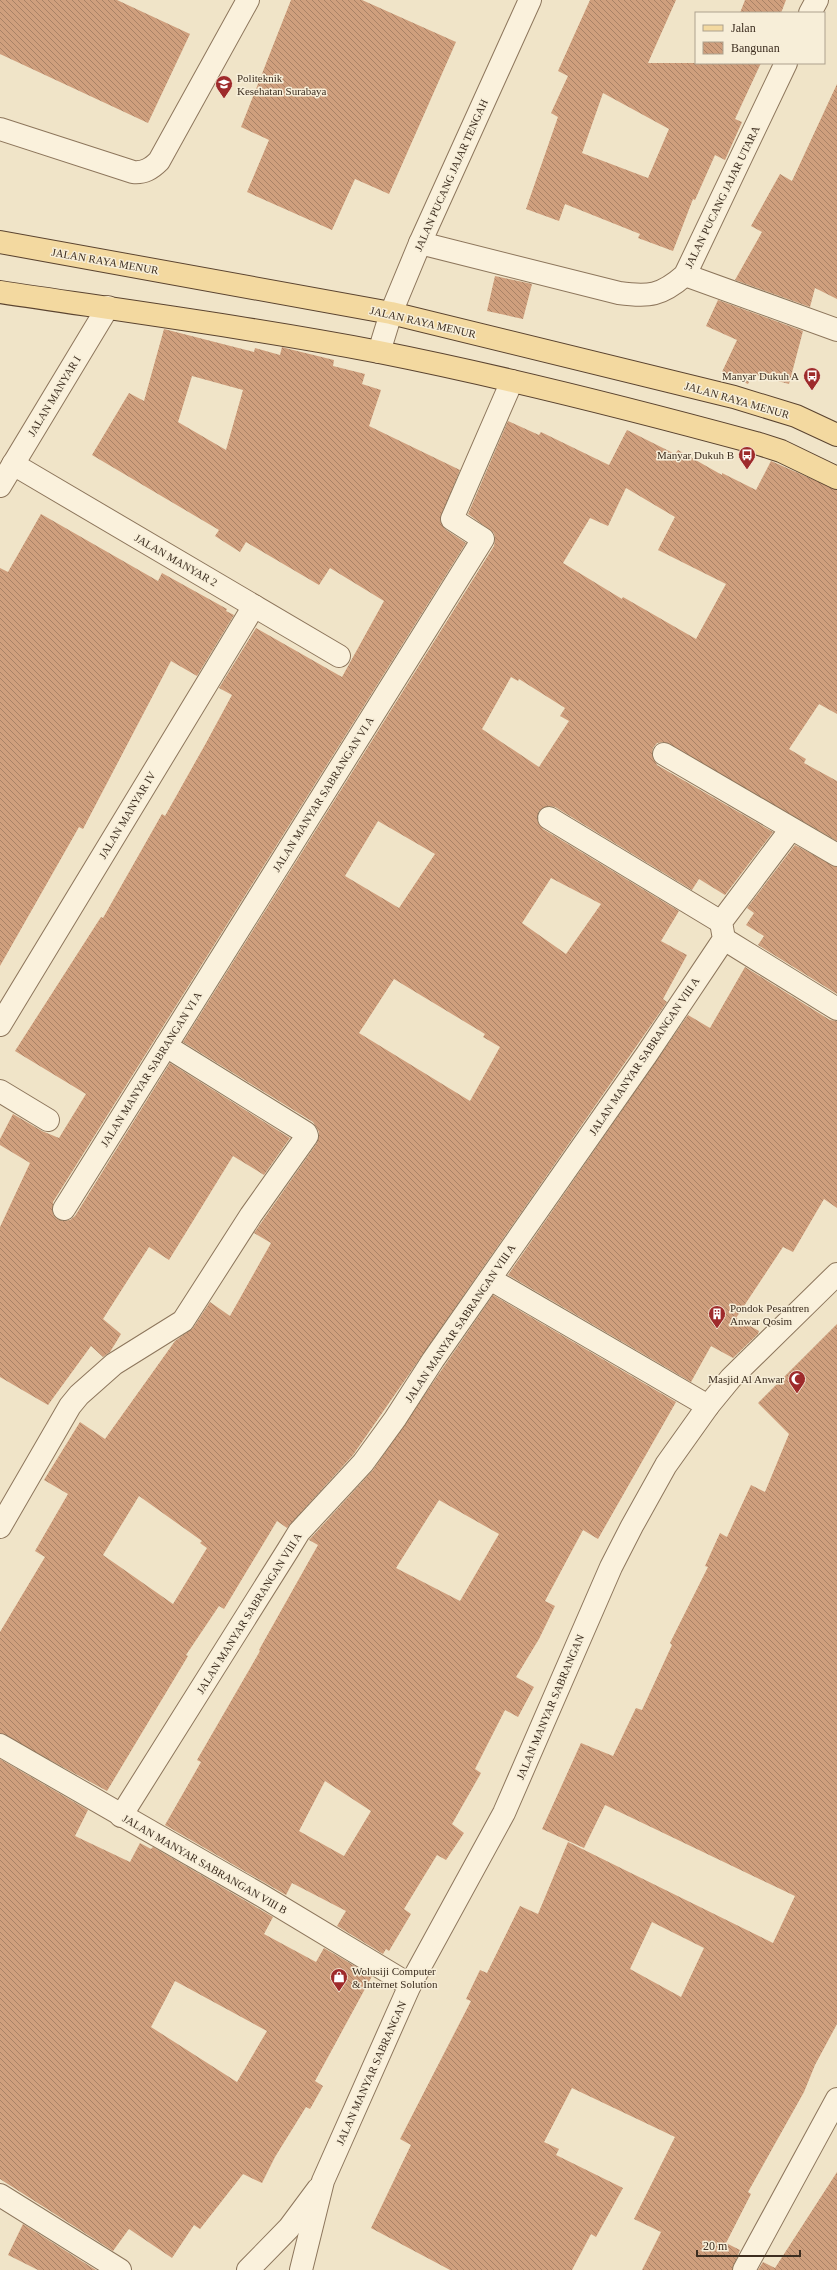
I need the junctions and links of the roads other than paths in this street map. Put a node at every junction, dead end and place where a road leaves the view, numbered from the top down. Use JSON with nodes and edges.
{"nodes":[{"id":1,"x":248,"y":0,"type":"edge"},
{"id":2,"x":817,"y":0,"type":"edge"},
{"id":3,"x":524,"y":2,"type":"edge"},
{"id":4,"x":811,"y":12,"type":"edge"},
{"id":5,"x":786,"y":64,"type":"edge"},
{"id":6,"x":0,"y":129,"type":"edge"},
{"id":7,"x":0,"y":242,"type":"edge"},
{"id":8,"x":420,"y":243,"type":"junction"},
{"id":9,"x":685,"y":276,"type":"junction"},
{"id":10,"x":0,"y":292,"type":"edge"},
{"id":11,"x":108,"y":307,"type":"junction"},
{"id":12,"x":391,"y":313,"type":"junction"},
{"id":13,"x":837,"y":330,"type":"edge"},
{"id":14,"x":379,"y":352,"type":"junction"},
{"id":15,"x":512,"y":381,"type":"junction"},
{"id":16,"x":837,"y":435,"type":"edge"},
{"id":17,"x":13,"y":464,"type":"junction"},
{"id":18,"x":837,"y":478,"type":"edge"},
{"id":19,"x":0,"y":486,"type":"edge"},
{"id":20,"x":254,"y":606,"type":"junction"},
{"id":21,"x":339,"y":656,"type":"dead end"},
{"id":22,"x":664,"y":754,"type":"dead end"},
{"id":23,"x":549,"y":818,"type":"dead end"},
{"id":24,"x":791,"y":829,"type":"junction"},
{"id":25,"x":837,"y":855,"type":"edge"},
{"id":26,"x":723,"y":931,"type":"junction"},
{"id":27,"x":837,"y":1009,"type":"edge"},
{"id":28,"x":0,"y":1025,"type":"edge"},
{"id":29,"x":166,"y":1046,"type":"junction"},
{"id":30,"x":0,"y":1091,"type":"edge"},
{"id":31,"x":48,"y":1120,"type":"dead end"},
{"id":32,"x":64,"y":1209,"type":"dead end"},
{"id":33,"x":837,"y":1274,"type":"edge"},
{"id":34,"x":490,"y":1279,"type":"junction"},
{"id":35,"x":708,"y":1406,"type":"junction"},
{"id":36,"x":0,"y":1527,"type":"edge"},
{"id":37,"x":0,"y":1744,"type":"edge"},
{"id":38,"x":121,"y":1816,"type":"junction"},
{"id":39,"x":410,"y":1985,"type":"junction"},
{"id":40,"x":837,"y":2099,"type":"edge"},
{"id":41,"x":323,"y":2182,"type":"junction"},
{"id":42,"x":0,"y":2195,"type":"edge"},
{"id":43,"x":120,"y":2270,"type":"edge"},
{"id":44,"x":248,"y":2270,"type":"edge"},
{"id":45,"x":301,"y":2270,"type":"edge"},
{"id":46,"x":744,"y":2270,"type":"edge"}],
"edges":[{"from":1,"to":6,"type":"street"},
{"from":2,"to":4,"type":"street"},
{"from":3,"to":8,"type":"street","name":"JALAN PUCANG JAJAR TENGAH"},
{"from":5,"to":9,"type":"street","name":"JALAN PUCANG JAJAR UTARA"},
{"from":7,"to":12,"type":"main road","name":"JALAN RAYA MENUR"},
{"from":8,"to":9,"type":"street","name":"JALAN PUCANG JAJAR UTARA"},
{"from":8,"to":12,"type":"street","name":"JALAN PUCANG JAJAR TENGAH"},
{"from":9,"to":13,"type":"street"},
{"from":10,"to":11,"type":"main road"},
{"from":11,"to":14,"type":"main road"},
{"from":11,"to":17,"type":"street","name":"JALAN MANYAR I"},
{"from":12,"to":14,"type":"street","name":"JALAN PUCANG JAJAR TENGAH"},
{"from":12,"to":16,"type":"main road","name":"JALAN RAYA MENUR"},
{"from":14,"to":15,"type":"main road"},
{"from":15,"to":18,"type":"main road"},
{"from":15,"to":29,"type":"street","name":"JALAN MANYAR SABRANGAN VI A"},
{"from":17,"to":19,"type":"street","name":"JALAN MANYAR I"},
{"from":17,"to":20,"type":"street","name":"JALAN MANYAR 2"},
{"from":20,"to":21,"type":"street","name":"JALAN MANYAR 2"},
{"from":20,"to":28,"type":"street","name":"JALAN MANYAR IV"},
{"from":22,"to":24,"type":"street"},
{"from":23,"to":26,"type":"street"},
{"from":24,"to":25,"type":"street"},
{"from":24,"to":26,"type":"street","name":"JALAN MANYAR SABRANGAN VIII A"},
{"from":26,"to":27,"type":"street"},
{"from":26,"to":34,"type":"street","name":"JALAN MANYAR SABRANGAN VIII A"},
{"from":29,"to":32,"type":"street","name":"JALAN MANYAR SABRANGAN VI A"},
{"from":29,"to":36,"type":"street"},
{"from":30,"to":31,"type":"street"},
{"from":33,"to":35,"type":"street","name":"JALAN MANYAR SABRANGAN"},
{"from":34,"to":35,"type":"street"},
{"from":34,"to":38,"type":"street","name":"JALAN MANYAR SABRANGAN VIII A"},
{"from":35,"to":39,"type":"street","name":"JALAN MANYAR SABRANGAN"},
{"from":37,"to":38,"type":"street","name":"JALAN MANYAR SABRANGAN VIII B"},
{"from":38,"to":39,"type":"street","name":"JALAN MANYAR SABRANGAN VIII B"},
{"from":39,"to":41,"type":"street","name":"JALAN MANYAR SABRANGAN"},
{"from":40,"to":46,"type":"street"},
{"from":41,"to":44,"type":"street"},
{"from":41,"to":45,"type":"street"},
{"from":42,"to":43,"type":"street"}]}
